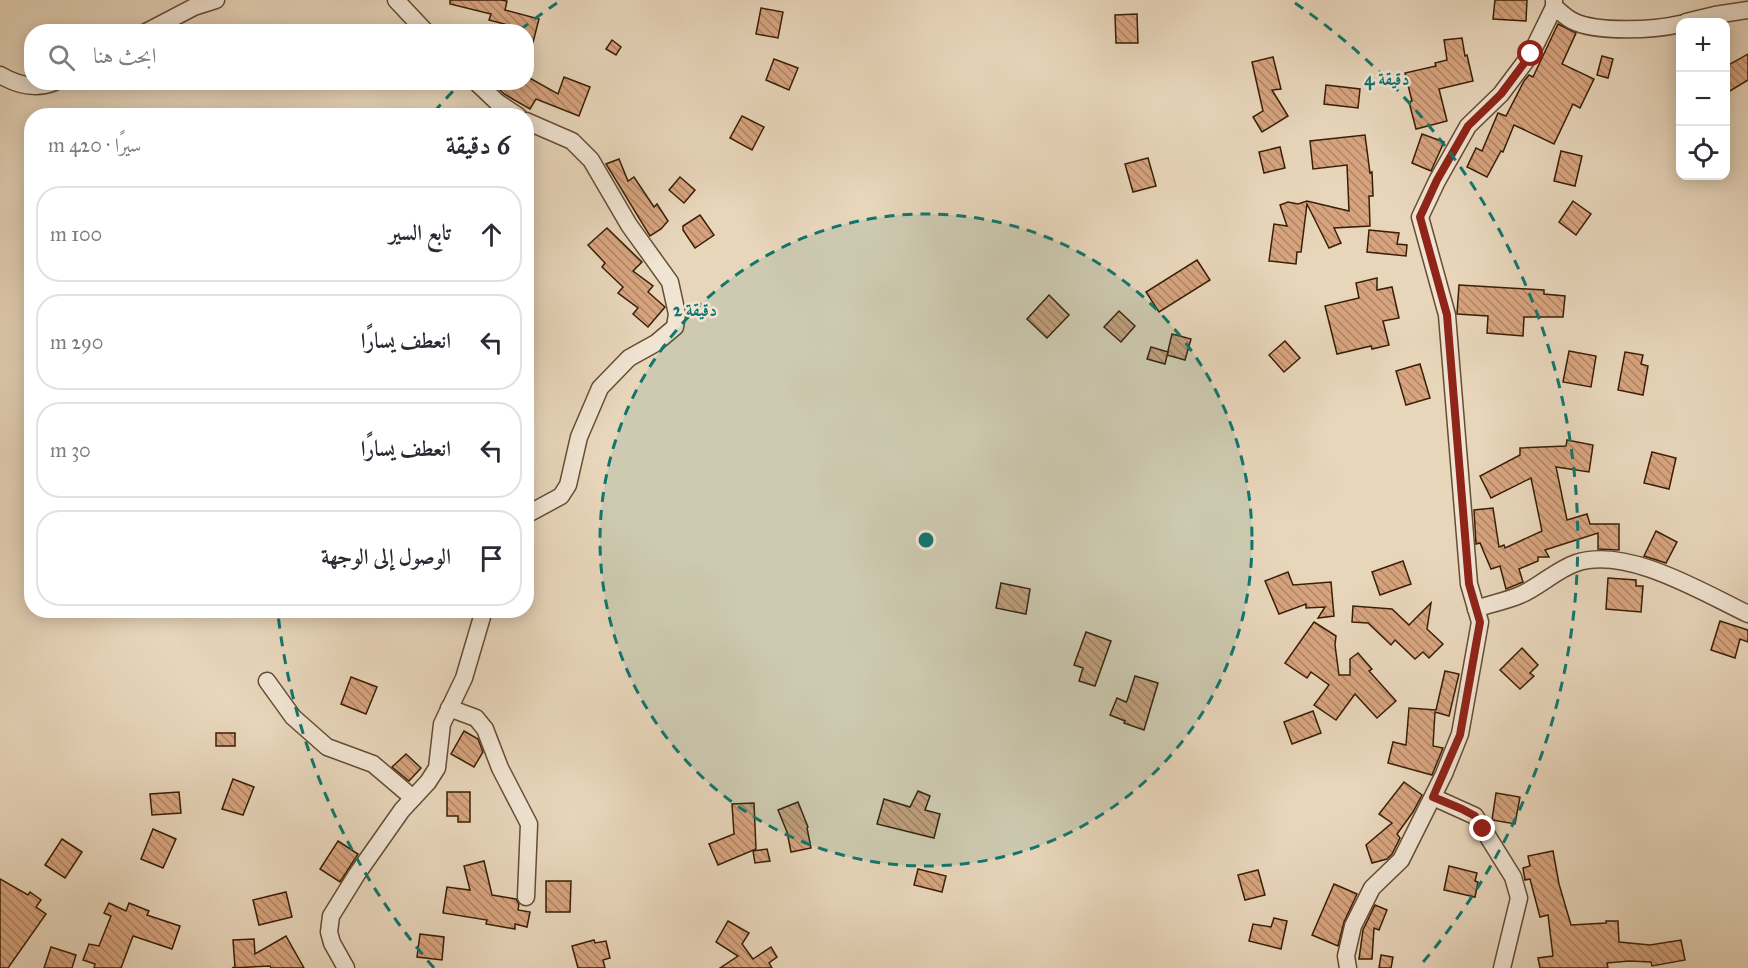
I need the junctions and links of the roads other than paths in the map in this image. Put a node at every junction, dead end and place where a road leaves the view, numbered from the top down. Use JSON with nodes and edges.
{"nodes":[{"id":1,"x":216,"y":0,"type":"edge"},
{"id":2,"x":396,"y":0,"type":"edge"},
{"id":3,"x":1554,"y":3,"type":"edge"},
{"id":4,"x":1748,"y":10,"type":"edge"},
{"id":5,"x":1703,"y":18,"type":"edge"},
{"id":6,"x":161,"y":24,"type":"edge"},
{"id":7,"x":418,"y":24,"type":"edge"},
{"id":8,"x":1676,"y":25,"type":"edge"},
{"id":9,"x":0,"y":75,"type":"edge"},
{"id":10,"x":24,"y":85,"type":"edge"},
{"id":11,"x":484,"y":90,"type":"edge"},
{"id":12,"x":506,"y":108,"type":"edge"},
{"id":13,"x":534,"y":124,"type":"edge"},
{"id":14,"x":534,"y":511,"type":"edge"},
{"id":15,"x":1476,"y":609,"type":"junction"},
{"id":16,"x":1748,"y":614,"type":"edge"},
{"id":17,"x":482,"y":618,"type":"edge"},
{"id":18,"x":267,"y":681,"type":"dead end"},
{"id":19,"x":449,"y":708,"type":"junction"},
{"id":20,"x":1433,"y":797,"type":"junction"},
{"id":21,"x":413,"y":798,"type":"junction"},
{"id":22,"x":526,"y":897,"type":"dead end"},
{"id":23,"x":346,"y":968,"type":"edge"},
{"id":24,"x":1348,"y":968,"type":"edge"},
{"id":25,"x":1502,"y":968,"type":"edge"}],
"edges":[{"from":1,"to":6,"type":"street"},
{"from":2,"to":7,"type":"street"},
{"from":3,"to":8,"type":"street"},
{"from":3,"to":15,"type":"street"},
{"from":4,"to":5,"type":"street"},
{"from":9,"to":10,"type":"street"},
{"from":11,"to":12,"type":"street"},
{"from":13,"to":14,"type":"street"},
{"from":15,"to":16,"type":"street"},
{"from":15,"to":20,"type":"street"},
{"from":17,"to":19,"type":"street"},
{"from":18,"to":21,"type":"street"},
{"from":19,"to":21,"type":"street"},
{"from":19,"to":22,"type":"street"},
{"from":20,"to":24,"type":"street"},
{"from":20,"to":25,"type":"street"},
{"from":21,"to":23,"type":"street"}]}
